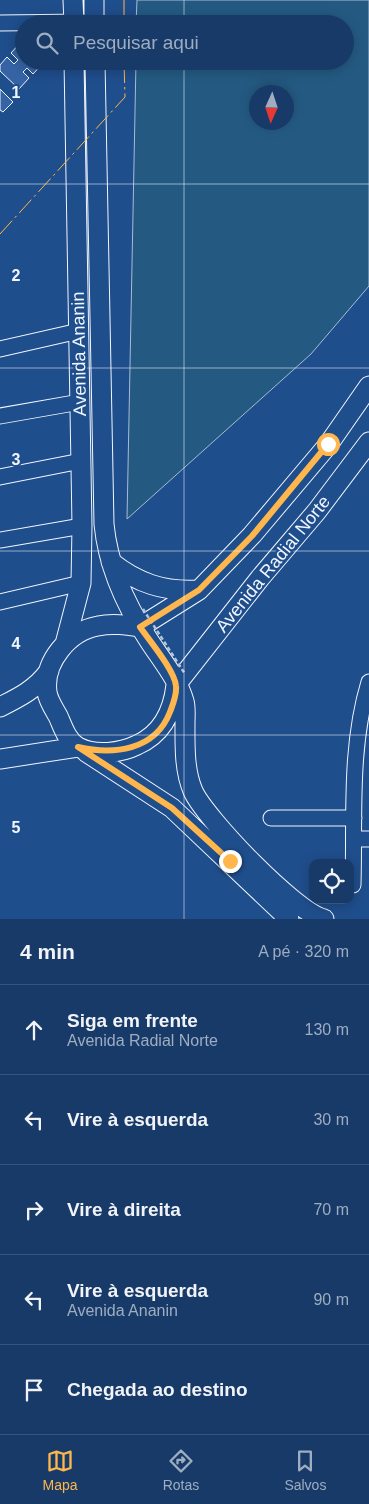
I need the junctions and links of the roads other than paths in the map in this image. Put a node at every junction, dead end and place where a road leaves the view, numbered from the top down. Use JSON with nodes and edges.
{"nodes":[{"id":1,"x":73,"y":0,"type":"edge"},
{"id":2,"x":94,"y":0,"type":"edge"},
{"id":3,"x":74,"y":15,"type":"edge"},
{"id":4,"x":94,"y":15,"type":"edge"},
{"id":5,"x":0,"y":23,"type":"edge"},
{"id":6,"x":15,"y":23,"type":"edge"},
{"id":7,"x":74,"y":70,"type":"edge"},
{"id":8,"x":95,"y":70,"type":"edge"},
{"id":9,"x":79,"y":331,"type":"junction"},
{"id":10,"x":0,"y":349,"type":"edge"},
{"id":11,"x":369,"y":386,"type":"edge"},
{"id":12,"x":80,"y":402,"type":"junction"},
{"id":13,"x":0,"y":416,"type":"edge"},
{"id":14,"x":369,"y":442,"type":"edge"},
{"id":15,"x":81,"y":461,"type":"junction"},
{"id":16,"x":0,"y":477,"type":"edge"},
{"id":17,"x":82,"y":526,"type":"junction"},
{"id":18,"x":0,"y":540,"type":"edge"},
{"id":19,"x":111,"y":562,"type":"junction"},
{"id":20,"x":81,"y":583,"type":"junction"},
{"id":21,"x":199,"y":590,"type":"junction"},
{"id":22,"x":0,"y":602,"type":"edge"},
{"id":23,"x":143,"y":623,"type":"junction"},
{"id":24,"x":65,"y":644,"type":"junction"},
{"id":25,"x":49,"y":670,"type":"junction"},
{"id":26,"x":177,"y":677,"type":"junction"},
{"id":27,"x":369,"y":682,"type":"edge"},
{"id":28,"x":0,"y":707,"type":"edge"},
{"id":29,"x":363,"y":734,"type":"edge"},
{"id":30,"x":73,"y":742,"type":"junction"},
{"id":31,"x":0,"y":759,"type":"edge"},
{"id":32,"x":271,"y":818,"type":"dead end"},
{"id":33,"x":354,"y":818,"type":"junction"},
{"id":34,"x":361,"y":839,"type":"edge"},
{"id":35,"x":354,"y":879,"type":"edge"},
{"id":36,"x":289,"y":919,"type":"edge"},
{"id":37,"x":324,"y":919,"type":"edge"}],
"edges":[{"from":1,"to":3,"type":"main road"},
{"from":2,"to":4,"type":"main road"},
{"from":5,"to":6,"type":"street"},
{"from":7,"to":9,"type":"main road","name":"Avenida Ananin"},
{"from":8,"to":19,"type":"main road","name":"Avenida Ananin"},
{"from":9,"to":10,"type":"street"},
{"from":9,"to":12,"type":"main road","name":"Avenida Ananin"},
{"from":11,"to":21,"type":"main road","name":"Avenida Radial Norte"},
{"from":12,"to":13,"type":"street"},
{"from":12,"to":15,"type":"main road","name":"Avenida Ananin"},
{"from":14,"to":26,"type":"main road","name":"Avenida Radial Norte"},
{"from":15,"to":16,"type":"street"},
{"from":15,"to":17,"type":"main road","name":"Avenida Ananin"},
{"from":17,"to":18,"type":"street"},
{"from":17,"to":20,"type":"main road","name":"Avenida Ananin"},
{"from":19,"to":21,"type":"main road"},
{"from":19,"to":23,"type":"main road","name":"Avenida Ananin"},
{"from":20,"to":22,"type":"street"},
{"from":20,"to":24,"type":"main road","name":"Avenida Ananin"},
{"from":21,"to":23,"type":"main road","name":"Avenida Radial Norte"},
{"from":23,"to":24,"type":"main road"},
{"from":23,"to":26,"type":"main road","name":"Avenida Ananin"},
{"from":24,"to":25,"type":"main road"},
{"from":25,"to":28,"type":"main road"},
{"from":25,"to":30,"type":"main road"},
{"from":26,"to":30,"type":"main road"},
{"from":26,"to":37,"type":"main road"},
{"from":27,"to":29,"type":"street"},
{"from":29,"to":33,"type":"street"},
{"from":30,"to":31,"type":"main road"},
{"from":30,"to":36,"type":"main road"},
{"from":32,"to":33,"type":"street"},
{"from":33,"to":34,"type":"street"},
{"from":34,"to":35,"type":"street"}]}
